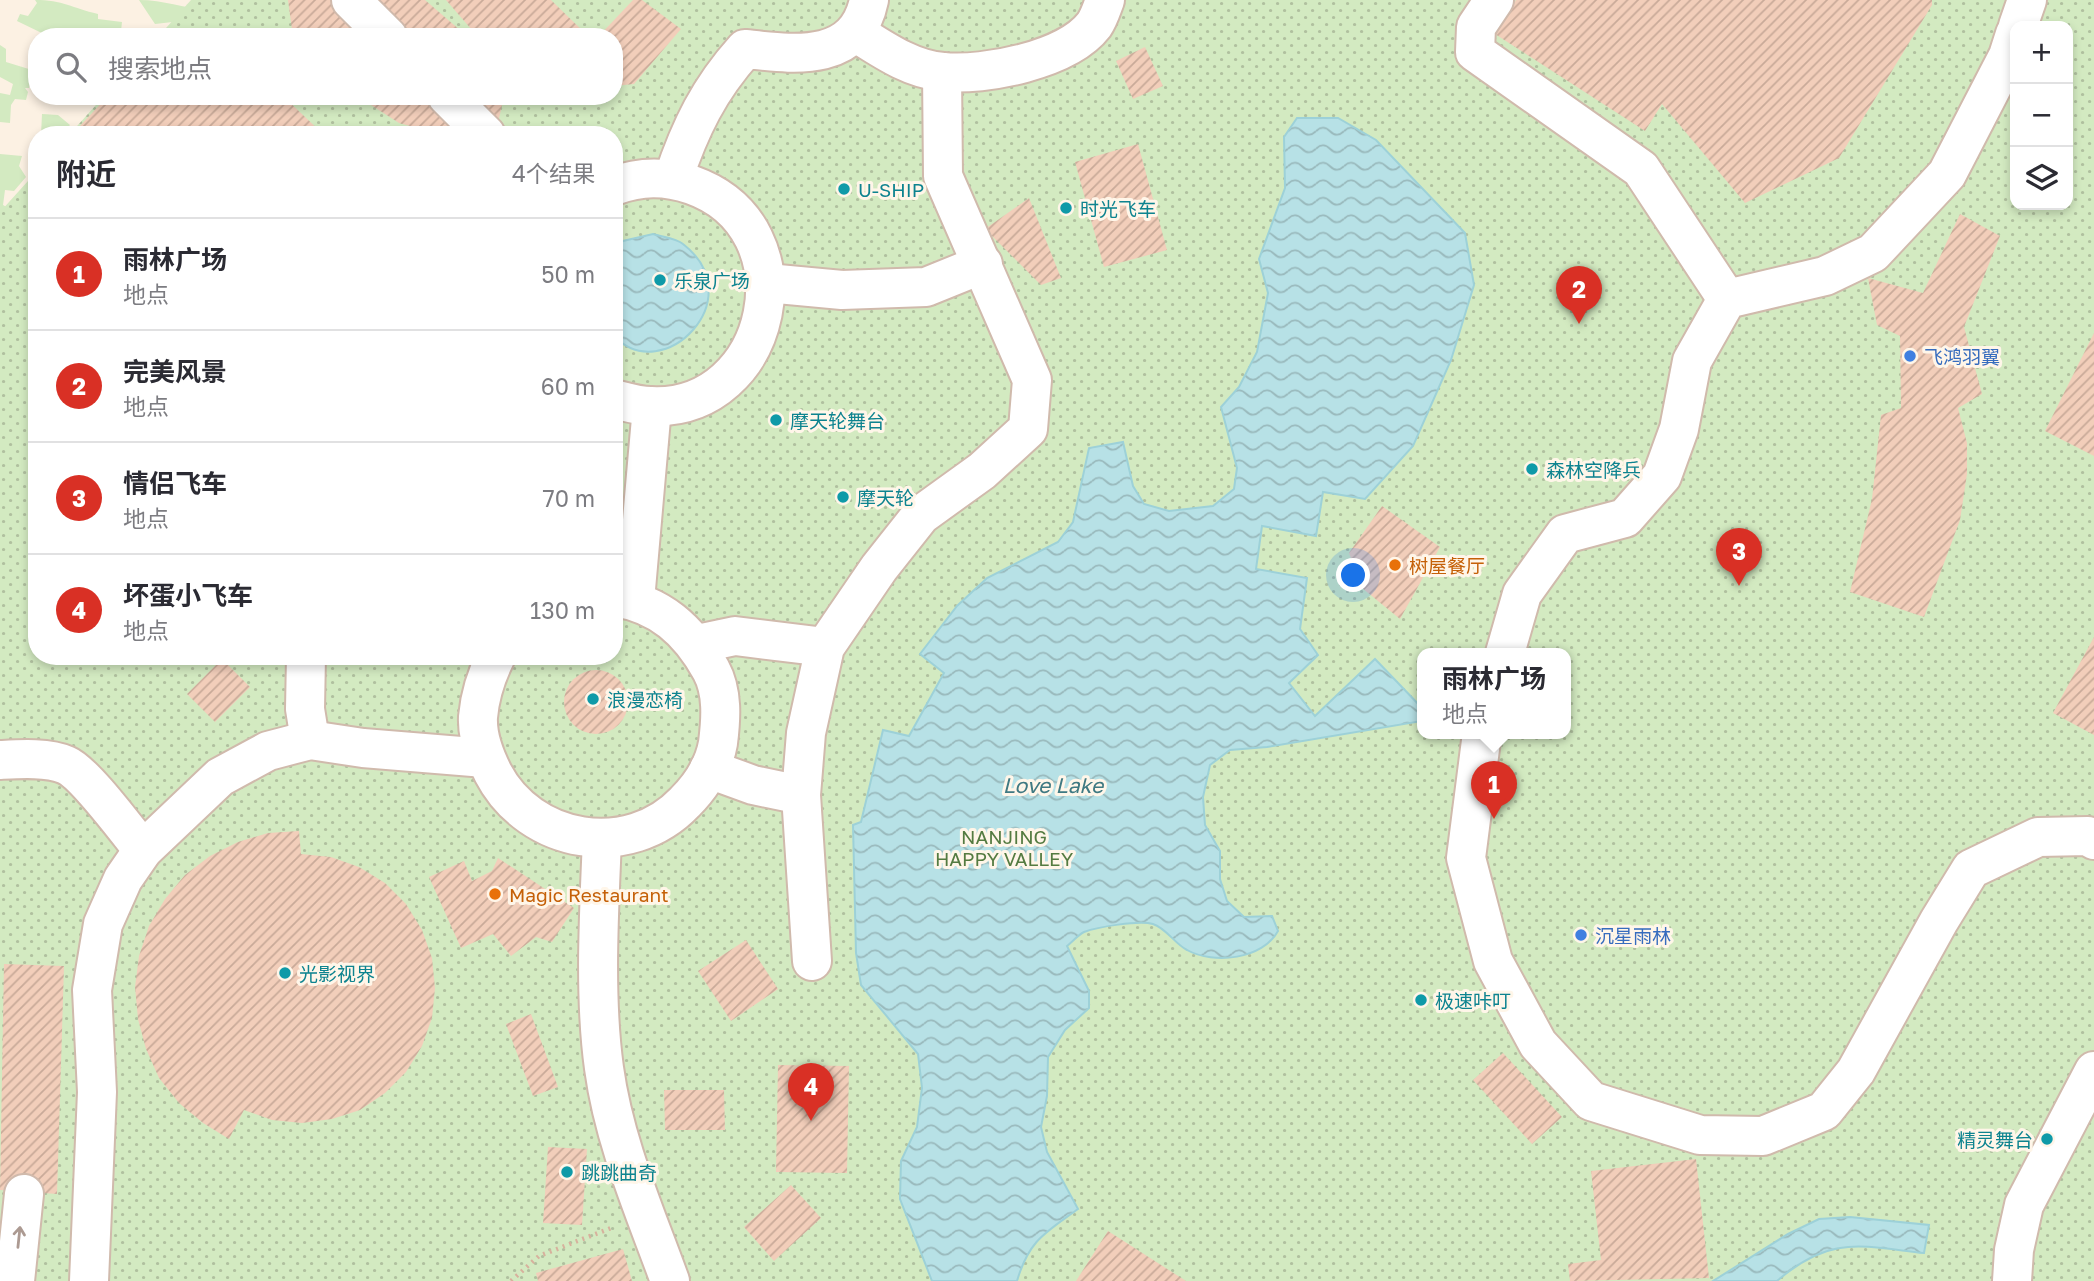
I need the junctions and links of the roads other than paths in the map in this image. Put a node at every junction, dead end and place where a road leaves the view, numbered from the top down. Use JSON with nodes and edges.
{"nodes":[{"id":1,"x":351,"y":0,"type":"edge"},
{"id":2,"x":1105,"y":0,"type":"edge"},
{"id":3,"x":1494,"y":0,"type":"edge"},
{"id":4,"x":2026,"y":0,"type":"edge"},
{"id":5,"x":862,"y":16,"type":"edge"},
{"id":6,"x":2020,"y":21,"type":"edge"},
{"id":7,"x":379,"y":28,"type":"edge"},
{"id":8,"x":2010,"y":50,"type":"edge"},
{"id":9,"x":942,"y":72,"type":"junction"},
{"id":10,"x":456,"y":105,"type":"edge"},
{"id":11,"x":477,"y":126,"type":"edge"},
{"id":12,"x":673,"y":179,"type":"junction"},
{"id":13,"x":623,"y":183,"type":"edge"},
{"id":14,"x":983,"y":264,"type":"junction"},
{"id":15,"x":766,"y":283,"type":"junction"},
{"id":16,"x":1727,"y":299,"type":"junction"},
{"id":17,"x":623,"y":401,"type":"edge"},
{"id":18,"x":652,"y":407,"type":"junction"},
{"id":19,"x":625,"y":599,"type":"edge"},
{"id":20,"x":697,"y":644,"type":"junction"},
{"id":21,"x":825,"y":647,"type":"junction"},
{"id":22,"x":1506,"y":648,"type":"edge"},
{"id":23,"x":306,"y":665,"type":"edge"},
{"id":24,"x":492,"y":665,"type":"edge"},
{"id":25,"x":1481,"y":739,"type":"edge"},
{"id":26,"x":310,"y":740,"type":"junction"},
{"id":27,"x":485,"y":758,"type":"junction"},
{"id":28,"x":0,"y":760,"type":"edge"},
{"id":29,"x":709,"y":769,"type":"junction"},
{"id":30,"x":801,"y":794,"type":"junction"},
{"id":31,"x":602,"y":839,"type":"junction"},
{"id":32,"x":2094,"y":840,"type":"edge"},
{"id":33,"x":144,"y":850,"type":"junction"},
{"id":34,"x":812,"y":961,"type":"dead end"},
{"id":35,"x":2094,"y":1071,"type":"edge"},
{"id":36,"x":24,"y":1194,"type":"dead end"},
{"id":37,"x":15,"y":1281,"type":"edge"},
{"id":38,"x":89,"y":1281,"type":"edge"},
{"id":39,"x":670,"y":1281,"type":"edge"},
{"id":40,"x":2012,"y":1281,"type":"edge"}],
"edges":[{"from":1,"to":7,"type":"street"},
{"from":2,"to":9,"type":"street"},
{"from":3,"to":16,"type":"street"},
{"from":4,"to":6,"type":"street"},
{"from":5,"to":9,"type":"street"},
{"from":5,"to":12,"type":"street"},
{"from":8,"to":16,"type":"street"},
{"from":9,"to":14,"type":"street"},
{"from":10,"to":11,"type":"street"},
{"from":12,"to":13,"type":"street"},
{"from":12,"to":15,"type":"street"},
{"from":14,"to":15,"type":"street"},
{"from":14,"to":21,"type":"street"},
{"from":15,"to":18,"type":"street"},
{"from":16,"to":22,"type":"street"},
{"from":17,"to":18,"type":"street"},
{"from":18,"to":19,"type":"street"},
{"from":19,"to":20,"type":"street"},
{"from":20,"to":21,"type":"street"},
{"from":20,"to":29,"type":"street"},
{"from":21,"to":30,"type":"street"},
{"from":23,"to":26,"type":"street"},
{"from":24,"to":27,"type":"street"},
{"from":25,"to":32,"type":"street"},
{"from":26,"to":27,"type":"street"},
{"from":26,"to":33,"type":"street"},
{"from":27,"to":31,"type":"street"},
{"from":28,"to":33,"type":"street"},
{"from":29,"to":30,"type":"street"},
{"from":29,"to":31,"type":"street"},
{"from":30,"to":34,"type":"street"},
{"from":31,"to":39,"type":"street"},
{"from":33,"to":38,"type":"street"},
{"from":35,"to":40,"type":"street"},
{"from":37,"to":36,"type":"street","one_way":true}]}
